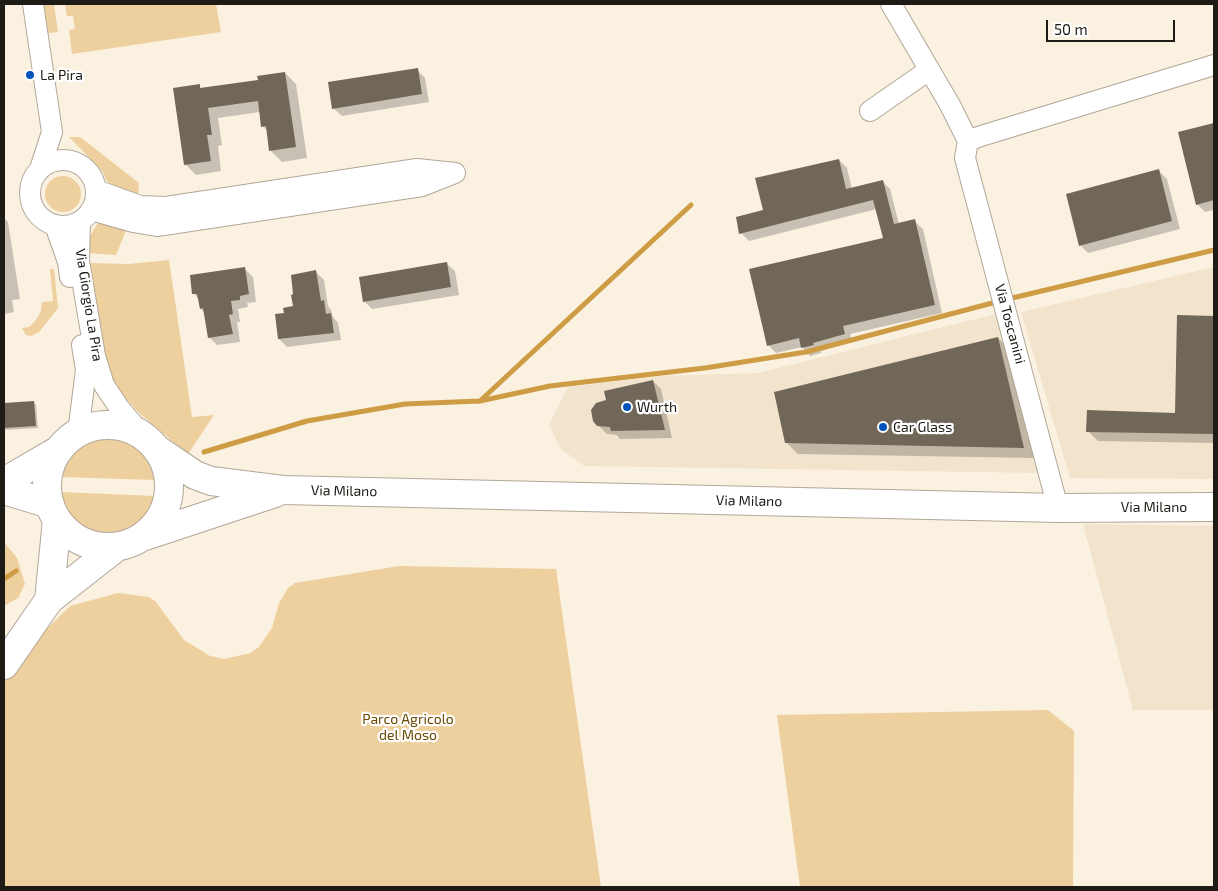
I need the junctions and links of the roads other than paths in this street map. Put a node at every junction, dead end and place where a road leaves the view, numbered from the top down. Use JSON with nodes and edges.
{"nodes":[{"id":1,"x":33,"y":4,"type":"edge"},
{"id":2,"x":891,"y":4,"type":"edge"},
{"id":3,"x":1214,"y":65,"type":"edge"},
{"id":4,"x":929,"y":70,"type":"junction"},
{"id":5,"x":870,"y":111,"type":"dead end"},
{"id":6,"x":52,"y":132,"type":"junction"},
{"id":7,"x":968,"y":141,"type":"junction"},
{"id":8,"x":76,"y":162,"type":"junction"},
{"id":9,"x":40,"y":169,"type":"junction"},
{"id":10,"x":96,"y":190,"type":"junction"},
{"id":11,"x":311,"y":193,"type":"junction"},
{"id":12,"x":254,"y":202,"type":"junction"},
{"id":13,"x":85,"y":216,"type":"junction"},
{"id":14,"x":55,"y":225,"type":"junction"},
{"id":15,"x":78,"y":432,"type":"junction"},
{"id":16,"x":150,"y":443,"type":"junction"},
{"id":17,"x":57,"y":452,"type":"junction"},
{"id":18,"x":4,"y":482,"type":"edge"},
{"id":19,"x":4,"y":490,"type":"edge"},
{"id":20,"x":283,"y":490,"type":"junction"},
{"id":21,"x":1214,"y":507,"type":"edge"},
{"id":22,"x":1058,"y":508,"type":"junction"},
{"id":23,"x":53,"y":512,"type":"junction"},
{"id":24,"x":130,"y":542,"type":"junction"},
{"id":25,"x":49,"y":600,"type":"junction"},
{"id":26,"x":4,"y":665,"type":"edge"}],
"edges":[{"from":1,"to":6,"type":"street"},
{"from":2,"to":4,"type":"street"},
{"from":3,"to":7,"type":"street"},
{"from":4,"to":5,"type":"street"},
{"from":4,"to":7,"type":"street"},
{"from":6,"to":8,"type":"street"},
{"from":6,"to":9,"type":"street"},
{"from":7,"to":22,"type":"street","name":"Via Toscanini"},
{"from":8,"to":9,"type":"street"},
{"from":8,"to":10,"type":"street"},
{"from":9,"to":14,"type":"street"},
{"from":10,"to":12,"type":"street"},
{"from":10,"to":13,"type":"street"},
{"from":11,"to":11,"type":"street"},
{"from":11,"to":12,"type":"street"},
{"from":12,"to":13,"type":"street"},
{"from":13,"to":14,"type":"street"},
{"from":13,"to":16,"type":"street","name":"Via Giorgio La Pira"},
{"from":14,"to":15,"type":"street","name":"Via Giorgio La Pira"},
{"from":15,"to":16,"type":"main road","name":"Via Milano"},
{"from":15,"to":17,"type":"main road","name":"Via Milano"},
{"from":16,"to":20,"type":"main road","name":"Via Milano"},
{"from":16,"to":24,"type":"main road"},
{"from":17,"to":18,"type":"main road","name":"Via Milano"},
{"from":17,"to":23,"type":"main road","name":"Via Milano"},
{"from":19,"to":23,"type":"main road","name":"Via Milano"},
{"from":20,"to":22,"type":"main road","name":"Via Milano"},
{"from":20,"to":24,"type":"main road","name":"Via Milano"},
{"from":21,"to":22,"type":"main road","name":"Via Milano"},
{"from":23,"to":24,"type":"main road","name":"Via Milano"},
{"from":23,"to":25,"type":"main road"},
{"from":24,"to":25,"type":"main road"},
{"from":25,"to":26,"type":"main road"}]}
